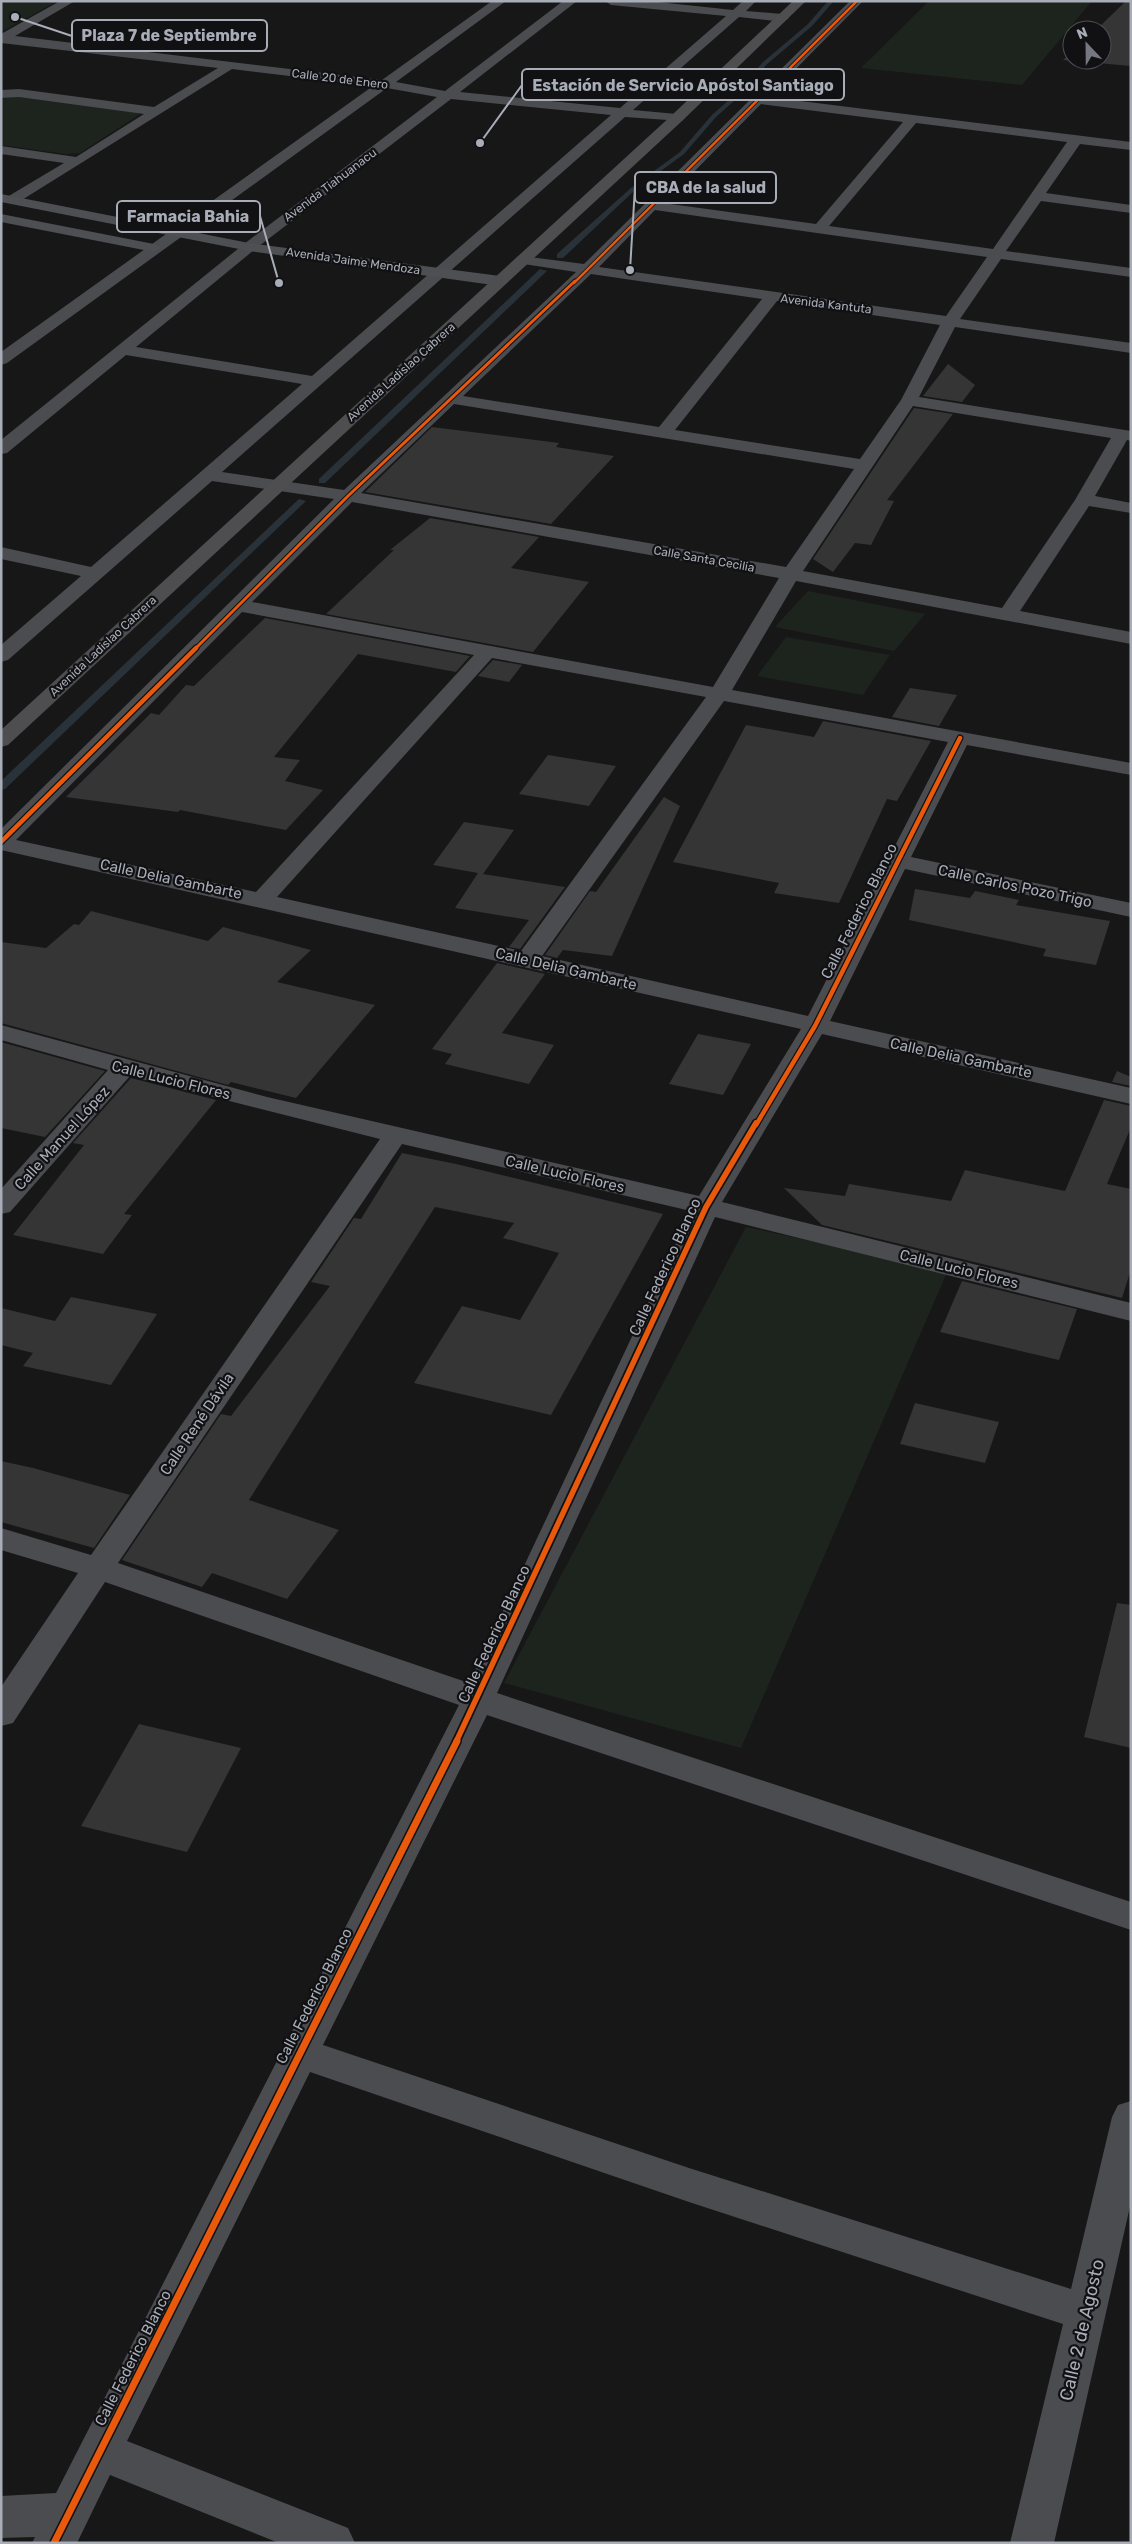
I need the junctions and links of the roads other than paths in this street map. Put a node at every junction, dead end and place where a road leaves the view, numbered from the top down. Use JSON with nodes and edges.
{"nodes":[{"id":1,"x":69,"y":1,"type":"edge"},
{"id":2,"x":500,"y":1,"type":"edge"},
{"id":3,"x":571,"y":1,"type":"edge"},
{"id":4,"x":611,"y":1,"type":"edge"},
{"id":5,"x":750,"y":1,"type":"edge"},
{"id":6,"x":800,"y":1,"type":"edge"},
{"id":7,"x":857,"y":1,"type":"edge"},
{"id":8,"x":737,"y":14,"type":"junction"},
{"id":9,"x":783,"y":18,"type":"junction"},
{"id":10,"x":2,"y":38,"type":"edge"},
{"id":11,"x":229,"y":66,"type":"junction"},
{"id":12,"x":385,"y":84,"type":"junction"},
{"id":13,"x":1,"y":94,"type":"edge"},
{"id":14,"x":448,"y":95,"type":"junction"},
{"id":15,"x":758,"y":100,"type":"junction"},
{"id":16,"x":154,"y":111,"type":"junction"},
{"id":17,"x":624,"y":114,"type":"junction"},
{"id":18,"x":677,"y":118,"type":"junction"},
{"id":19,"x":914,"y":119,"type":"junction"},
{"id":20,"x":1077,"y":138,"type":"junction"},
{"id":21,"x":1131,"y":146,"type":"edge"},
{"id":22,"x":1,"y":150,"type":"edge"},
{"id":23,"x":78,"y":161,"type":"junction"},
{"id":24,"x":1037,"y":196,"type":"junction"},
{"id":25,"x":6,"y":199,"type":"edge"},
{"id":26,"x":650,"y":205,"type":"junction"},
{"id":27,"x":1131,"y":208,"type":"edge"},
{"id":28,"x":1,"y":218,"type":"edge"},
{"id":29,"x":820,"y":228,"type":"junction"},
{"id":30,"x":178,"y":234,"type":"junction"},
{"id":31,"x":249,"y":247,"type":"junction"},
{"id":32,"x":157,"y":249,"type":"junction"},
{"id":33,"x":175,"y":252,"type":"dead end"},
{"id":34,"x":997,"y":255,"type":"junction"},
{"id":35,"x":212,"y":258,"type":"dead end"},
{"id":36,"x":522,"y":260,"type":"junction"},
{"id":37,"x":231,"y":261,"type":"junction"},
{"id":38,"x":250,"y":264,"type":"dead end"},
{"id":39,"x":588,"y":269,"type":"junction"},
{"id":40,"x":439,"y":272,"type":"junction"},
{"id":41,"x":1131,"y":273,"type":"edge"},
{"id":42,"x":500,"y":281,"type":"junction"},
{"id":43,"x":401,"y":286,"type":"dead end"},
{"id":44,"x":420,"y":288,"type":"junction"},
{"id":45,"x":438,"y":291,"type":"dead end"},
{"id":46,"x":464,"y":295,"type":"dead end"},
{"id":47,"x":482,"y":297,"type":"junction"},
{"id":48,"x":772,"y":297,"type":"junction"},
{"id":49,"x":951,"y":320,"type":"junction"},
{"id":50,"x":1131,"y":348,"type":"edge"},
{"id":51,"x":123,"y":350,"type":"junction"},
{"id":52,"x":1,"y":360,"type":"edge"},
{"id":53,"x":314,"y":381,"type":"junction"},
{"id":54,"x":452,"y":399,"type":"junction"},
{"id":55,"x":909,"y":400,"type":"junction"},
{"id":56,"x":664,"y":432,"type":"junction"},
{"id":57,"x":1126,"y":435,"type":"edge"},
{"id":58,"x":1,"y":450,"type":"edge"},
{"id":59,"x":864,"y":465,"type":"junction"},
{"id":60,"x":207,"y":475,"type":"junction"},
{"id":61,"x":277,"y":485,"type":"junction"},
{"id":62,"x":348,"y":496,"type":"junction"},
{"id":63,"x":1084,"y":500,"type":"junction"},
{"id":64,"x":1131,"y":508,"type":"edge"},
{"id":65,"x":1,"y":554,"type":"edge"},
{"id":66,"x":95,"y":574,"type":"junction"},
{"id":67,"x":791,"y":574,"type":"junction"},
{"id":68,"x":240,"y":606,"type":"junction"},
{"id":69,"x":1008,"y":614,"type":"junction"},
{"id":70,"x":1131,"y":638,"type":"edge"},
{"id":71,"x":488,"y":651,"type":"junction"},
{"id":72,"x":1,"y":656,"type":"edge"},
{"id":73,"x":719,"y":694,"type":"junction"},
{"id":74,"x":960,"y":738,"type":"junction"},
{"id":75,"x":1,"y":741,"type":"edge"},
{"id":76,"x":1131,"y":769,"type":"edge"},
{"id":77,"x":1,"y":842,"type":"edge"},
{"id":78,"x":899,"y":861,"type":"junction"},
{"id":79,"x":262,"y":898,"type":"junction"},
{"id":80,"x":1131,"y":910,"type":"edge"},
{"id":81,"x":527,"y":960,"type":"junction"},
{"id":82,"x":815,"y":1026,"type":"junction"},
{"id":83,"x":1,"y":1032,"type":"edge"},
{"id":84,"x":123,"y":1069,"type":"junction"},
{"id":85,"x":1131,"y":1096,"type":"edge"},
{"id":86,"x":395,"y":1136,"type":"junction"},
{"id":87,"x":1,"y":1206,"type":"edge"},
{"id":88,"x":706,"y":1207,"type":"junction"},
{"id":89,"x":1131,"y":1312,"type":"edge"},
{"id":90,"x":1,"y":1539,"type":"edge"},
{"id":91,"x":98,"y":1568,"type":"junction"},
{"id":92,"x":478,"y":1699,"type":"junction"},
{"id":93,"x":1,"y":1714,"type":"edge"},
{"id":94,"x":1131,"y":1916,"type":"edge"},
{"id":95,"x":300,"y":2053,"type":"junction"},
{"id":96,"x":1131,"y":2117,"type":"edge"},
{"id":97,"x":1086,"y":2313,"type":"junction"},
{"id":98,"x":100,"y":2451,"type":"junction"},
{"id":99,"x":1,"y":2517,"type":"edge"},
{"id":100,"x":62,"y":2528,"type":"edge"},
{"id":101,"x":333,"y":2543,"type":"edge"},
{"id":102,"x":1032,"y":2543,"type":"edge"}],
"edges":[{"from":1,"to":10,"type":"street"},
{"from":2,"to":12,"type":"street"},
{"from":3,"to":14,"type":"street","name":"Avenida Tiahuanacu"},
{"from":4,"to":8,"type":"street"},
{"from":5,"to":8,"type":"street"},
{"from":6,"to":9,"type":"highway","name":"Avenida Ladislao Cabrera"},
{"from":7,"to":15,"type":"street"},
{"from":8,"to":9,"type":"street"},
{"from":8,"to":17,"type":"street"},
{"from":9,"to":18,"type":"highway","name":"Avenida Ladislao Cabrera"},
{"from":10,"to":11,"type":"street","name":"Calle 20 de Enero"},
{"from":11,"to":12,"type":"street","name":"Calle 20 de Enero"},
{"from":11,"to":16,"type":"street"},
{"from":12,"to":14,"type":"street","name":"Calle 20 de Enero"},
{"from":12,"to":30,"type":"street"},
{"from":13,"to":16,"type":"street"},
{"from":14,"to":17,"type":"street","name":"Calle 20 de Enero"},
{"from":14,"to":31,"type":"street","name":"Avenida Tiahuanacu"},
{"from":15,"to":19,"type":"street"},
{"from":15,"to":26,"type":"street"},
{"from":16,"to":23,"type":"street"},
{"from":17,"to":18,"type":"street","name":"Calle 20 de Enero"},
{"from":17,"to":40,"type":"street"},
{"from":18,"to":36,"type":"highway","name":"Avenida Ladislao Cabrera"},
{"from":19,"to":20,"type":"street"},
{"from":19,"to":29,"type":"street"},
{"from":20,"to":21,"type":"street"},
{"from":20,"to":24,"type":"street"},
{"from":22,"to":23,"type":"street"},
{"from":23,"to":25,"type":"street"},
{"from":24,"to":27,"type":"street"},
{"from":24,"to":34,"type":"street"},
{"from":25,"to":30,"type":"main road","name":"Avenida Jaime Mendoza"},
{"from":26,"to":29,"type":"street"},
{"from":26,"to":39,"type":"street"},
{"from":28,"to":32,"type":"main road"},
{"from":29,"to":34,"type":"street"},
{"from":30,"to":31,"type":"main road","name":"Avenida Jaime Mendoza"},
{"from":30,"to":32,"type":"street"},
{"from":31,"to":37,"type":"street","name":"Avenida Tiahuanacu"},
{"from":31,"to":40,"type":"main road","name":"Avenida Jaime Mendoza"},
{"from":32,"to":33,"type":"main road"},
{"from":32,"to":52,"type":"street"},
{"from":34,"to":41,"type":"street"},
{"from":34,"to":49,"type":"street"},
{"from":35,"to":37,"type":"main road"},
{"from":36,"to":39,"type":"street","name":"Avenida Kantuta"},
{"from":36,"to":42,"type":"highway","name":"Avenida Ladislao Cabrera"},
{"from":37,"to":38,"type":"main road"},
{"from":37,"to":51,"type":"street","name":"Avenida Tiahuanacu"},
{"from":39,"to":48,"type":"street","name":"Avenida Kantuta"},
{"from":39,"to":54,"type":"street"},
{"from":40,"to":42,"type":"main road","name":"Avenida Jaime Mendoza"},
{"from":40,"to":44,"type":"street"},
{"from":42,"to":47,"type":"highway","name":"Avenida Ladislao Cabrera"},
{"from":43,"to":44,"type":"main road","name":"Avenida Jaime Mendoza"},
{"from":44,"to":45,"type":"main road","name":"Avenida Jaime Mendoza"},
{"from":44,"to":53,"type":"street"},
{"from":46,"to":47,"type":"main road"},
{"from":47,"to":61,"type":"highway","name":"Avenida Ladislao Cabrera"},
{"from":48,"to":49,"type":"street","name":"Avenida Kantuta"},
{"from":48,"to":56,"type":"street"},
{"from":49,"to":50,"type":"street","name":"Avenida Kantuta"},
{"from":49,"to":55,"type":"street"},
{"from":51,"to":53,"type":"street"},
{"from":51,"to":58,"type":"street","name":"Avenida Tiahuanacu"},
{"from":53,"to":60,"type":"street"},
{"from":54,"to":56,"type":"street"},
{"from":54,"to":62,"type":"street"},
{"from":55,"to":57,"type":"street"},
{"from":55,"to":59,"type":"street"},
{"from":56,"to":59,"type":"street"},
{"from":57,"to":63,"type":"street"},
{"from":59,"to":67,"type":"street"},
{"from":60,"to":61,"type":"street","name":"Calle Santa Cecilia"},
{"from":60,"to":66,"type":"street"},
{"from":61,"to":62,"type":"street","name":"Calle Santa Cecilia"},
{"from":61,"to":75,"type":"highway","name":"Avenida Ladislao Cabrera"},
{"from":62,"to":67,"type":"street","name":"Calle Santa Cecilia"},
{"from":62,"to":68,"type":"street"},
{"from":63,"to":64,"type":"street"},
{"from":63,"to":69,"type":"street"},
{"from":65,"to":66,"type":"street"},
{"from":66,"to":72,"type":"street"},
{"from":67,"to":69,"type":"street","name":"Calle Santa Cecilia"},
{"from":67,"to":73,"type":"street"},
{"from":68,"to":71,"type":"street"},
{"from":68,"to":77,"type":"street"},
{"from":69,"to":70,"type":"street","name":"Calle Santa Cecilia"},
{"from":71,"to":73,"type":"street"},
{"from":71,"to":79,"type":"street"},
{"from":73,"to":74,"type":"street"},
{"from":73,"to":81,"type":"street"},
{"from":74,"to":76,"type":"street"},
{"from":74,"to":78,"type":"street","name":"Calle Federico Blanco"},
{"from":77,"to":79,"type":"street","name":"Calle Delia Gambarte"},
{"from":78,"to":80,"type":"street","name":"Calle Carlos Pozo Trigo"},
{"from":78,"to":82,"type":"street","name":"Calle Federico Blanco"},
{"from":79,"to":81,"type":"street","name":"Calle Delia Gambarte"},
{"from":81,"to":82,"type":"street","name":"Calle Delia Gambarte"},
{"from":82,"to":85,"type":"street","name":"Calle Delia Gambarte"},
{"from":82,"to":88,"type":"street","name":"Calle Federico Blanco"},
{"from":83,"to":84,"type":"street","name":"Calle Lucio Flores"},
{"from":84,"to":86,"type":"street","name":"Calle Lucio Flores"},
{"from":84,"to":87,"type":"street","name":"Calle Manuel López"},
{"from":86,"to":88,"type":"street","name":"Calle Lucio Flores"},
{"from":86,"to":91,"type":"street","name":"Calle René Dávila"},
{"from":88,"to":89,"type":"street","name":"Calle Lucio Flores"},
{"from":88,"to":92,"type":"street","name":"Calle Federico Blanco"},
{"from":90,"to":91,"type":"street"},
{"from":91,"to":92,"type":"street"},
{"from":91,"to":93,"type":"street","name":"Calle René Dávila"},
{"from":92,"to":94,"type":"street"},
{"from":92,"to":95,"type":"street","name":"Calle Federico Blanco"},
{"from":95,"to":97,"type":"street"},
{"from":95,"to":98,"type":"street","name":"Calle Federico Blanco"},
{"from":96,"to":97,"type":"street","name":"Calle 2 de Agosto"},
{"from":97,"to":102,"type":"street","name":"Calle 2 de Agosto"},
{"from":98,"to":100,"type":"street","name":"Calle Federico Blanco"},
{"from":98,"to":101,"type":"street"},
{"from":99,"to":100,"type":"street"}]}
